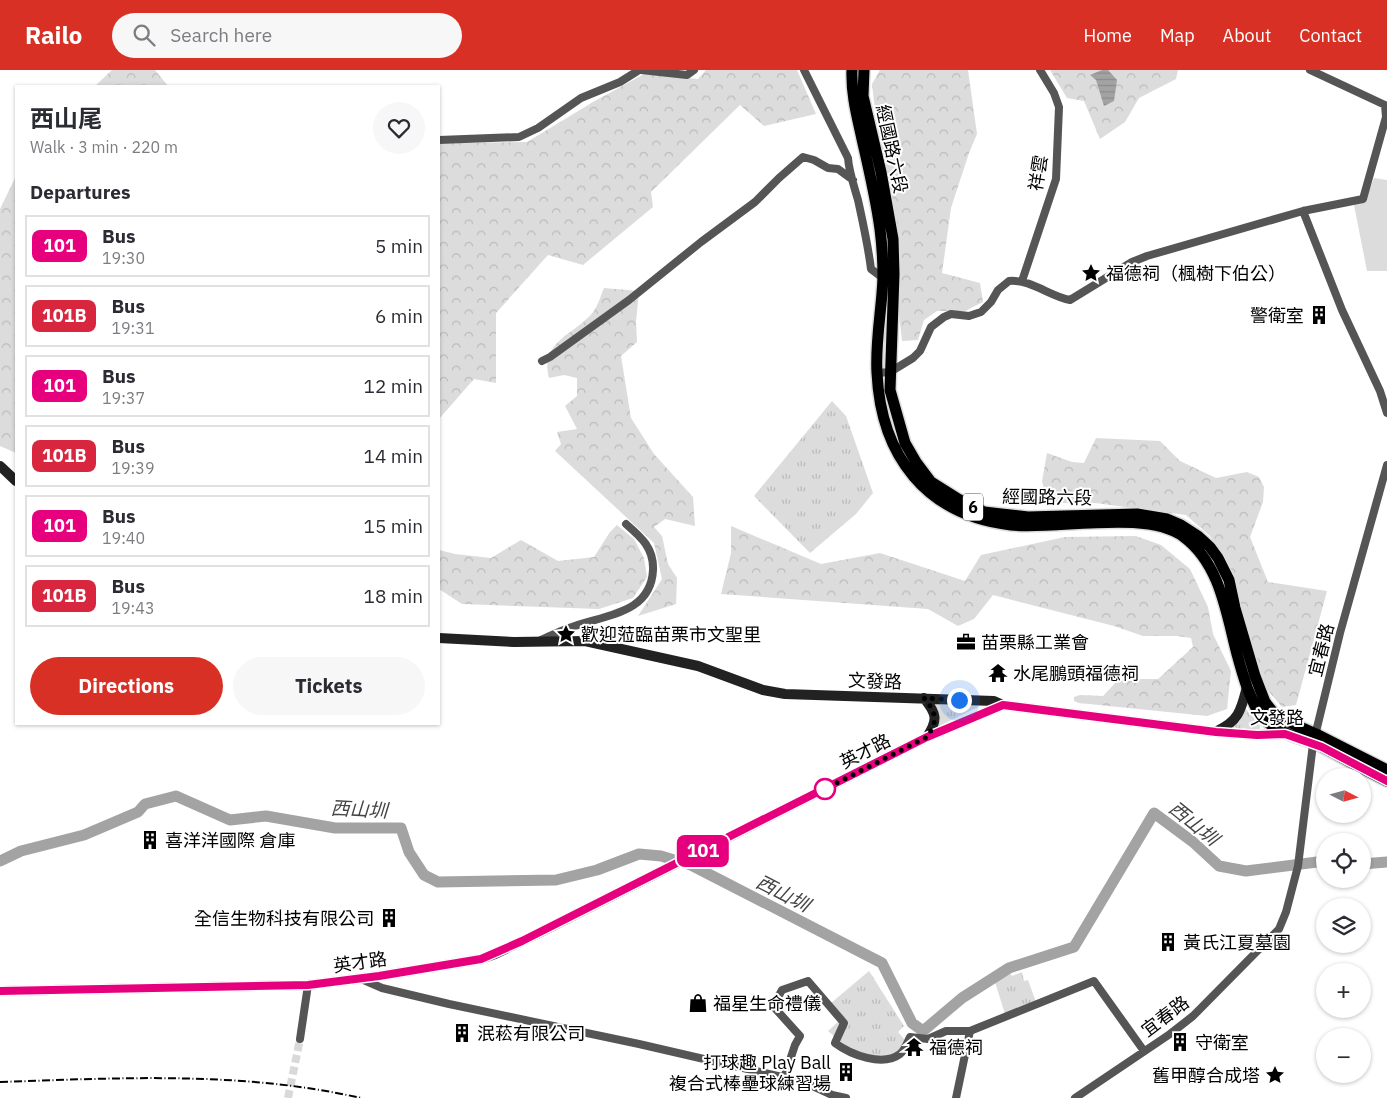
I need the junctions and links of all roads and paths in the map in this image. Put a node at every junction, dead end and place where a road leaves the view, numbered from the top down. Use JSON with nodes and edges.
{"nodes":[{"id":1,"x":640,"y":70,"type":"edge"},
{"id":2,"x":694,"y":70,"type":"edge"},
{"id":3,"x":804,"y":70,"type":"edge"},
{"id":4,"x":852,"y":70,"type":"edge"},
{"id":5,"x":864,"y":70,"type":"edge"},
{"id":6,"x":1040,"y":70,"type":"edge"},
{"id":7,"x":1310,"y":70,"type":"edge"},
{"id":8,"x":440,"y":140,"type":"edge"},
{"id":9,"x":853,"y":180,"type":"junction"},
{"id":10,"x":1304,"y":210,"type":"junction"},
{"id":11,"x":888,"y":278,"type":"junction"},
{"id":12,"x":1022,"y":281,"type":"junction"},
{"id":13,"x":542,"y":361,"type":"dead end"},
{"id":14,"x":890,"y":372,"type":"junction"},
{"id":15,"x":877,"y":373,"type":"junction"},
{"id":16,"x":1387,"y":413,"type":"edge"},
{"id":17,"x":1387,"y":465,"type":"edge"},
{"id":18,"x":0,"y":466,"type":"edge"},
{"id":19,"x":15,"y":480,"type":"edge"},
{"id":20,"x":626,"y":524,"type":"dead end"},
{"id":21,"x":1222,"y":578,"type":"junction"},
{"id":22,"x":440,"y":638,"type":"edge"},
{"id":23,"x":537,"y":642,"type":"junction"},
{"id":24,"x":1247,"y":687,"type":"junction"},
{"id":25,"x":924,"y":698,"type":"junction"},
{"id":26,"x":1003,"y":705,"type":"junction"},
{"id":27,"x":1216,"y":732,"type":"junction"},
{"id":28,"x":1285,"y":734,"type":"junction"},
{"id":29,"x":927,"y":737,"type":"junction"},
{"id":30,"x":1314,"y":739,"type":"junction"},
{"id":31,"x":1387,"y":770,"type":"edge"},
{"id":32,"x":1387,"y":781,"type":"edge"},
{"id":33,"x":359,"y":978,"type":"junction"},
{"id":34,"x":308,"y":985,"type":"junction"},
{"id":35,"x":0,"y":991,"type":"edge"},
{"id":36,"x":970,"y":1031,"type":"junction"},
{"id":37,"x":300,"y":1039,"type":"tunnel mouth"},
{"id":38,"x":1144,"y":1051,"type":"junction"},
{"id":39,"x":784,"y":1078,"type":"junction"},
{"id":40,"x":846,"y":1098,"type":"edge"},
{"id":41,"x":956,"y":1098,"type":"edge"},
{"id":42,"x":1075,"y":1098,"type":"edge"}],
"edges":[{"from":1,"to":2,"type":"street"},
{"from":1,"to":8,"type":"street"},
{"from":3,"to":9,"type":"street"},
{"from":4,"to":11,"type":"main road","name":"經國路六段","number":"6"},
{"from":5,"to":11,"type":"main road","name":"經國路六段","number":"6"},
{"from":6,"to":12,"type":"street","name":"祥雲"},
{"from":7,"to":10,"type":"street"},
{"from":9,"to":11,"type":"street"},
{"from":9,"to":13,"type":"street"},
{"from":10,"to":12,"type":"street"},
{"from":10,"to":16,"type":"street"},
{"from":11,"to":14,"type":"main road","name":"經國路六段","number":"6"},
{"from":11,"to":15,"type":"main road","name":"經國路六段","number":"6"},
{"from":12,"to":14,"type":"street"},
{"from":14,"to":15,"type":"street"},
{"from":14,"to":21,"type":"main road","name":"經國路六段","number":"6"},
{"from":15,"to":21,"type":"main road","name":"經國路六段","number":"6"},
{"from":17,"to":30,"type":"street","name":"宜春路"},
{"from":18,"to":19,"type":"street"},
{"from":20,"to":23,"type":"street"},
{"from":21,"to":24,"type":"main road","name":"經國路六段","number":"6"},
{"from":21,"to":30,"type":"main road","name":"經國路六段","number":"6"},
{"from":22,"to":23,"type":"street","name":"文發路"},
{"from":23,"to":25,"type":"street","name":"文發路"},
{"from":24,"to":27,"type":"street"},
{"from":24,"to":28,"type":"main road","name":"經國路六段","number":"6"},
{"from":25,"to":26,"type":"street","name":"文發路"},
{"from":25,"to":29,"type":"street"},
{"from":26,"to":27,"type":"street","name":"文發路"},
{"from":26,"to":29,"type":"street","name":"英才路"},
{"from":27,"to":28,"type":"street","name":"文發路"},
{"from":28,"to":30,"type":"main road","number":"6"},
{"from":29,"to":33,"type":"street","name":"英才路"},
{"from":30,"to":31,"type":"main road","number":"6"},
{"from":30,"to":32,"type":"main road","number":"6"},
{"from":30,"to":38,"type":"street","name":"宜春路"},
{"from":33,"to":34,"type":"street","name":"英才路"},
{"from":33,"to":39,"type":"street"},
{"from":34,"to":35,"type":"street","name":"英才路"},
{"from":34,"to":37,"type":"street"},
{"from":36,"to":38,"type":"street"},
{"from":36,"to":39,"type":"street"},
{"from":36,"to":41,"type":"street"},
{"from":38,"to":42,"type":"street","name":"宜春路"},
{"from":39,"to":40,"type":"street"}]}
